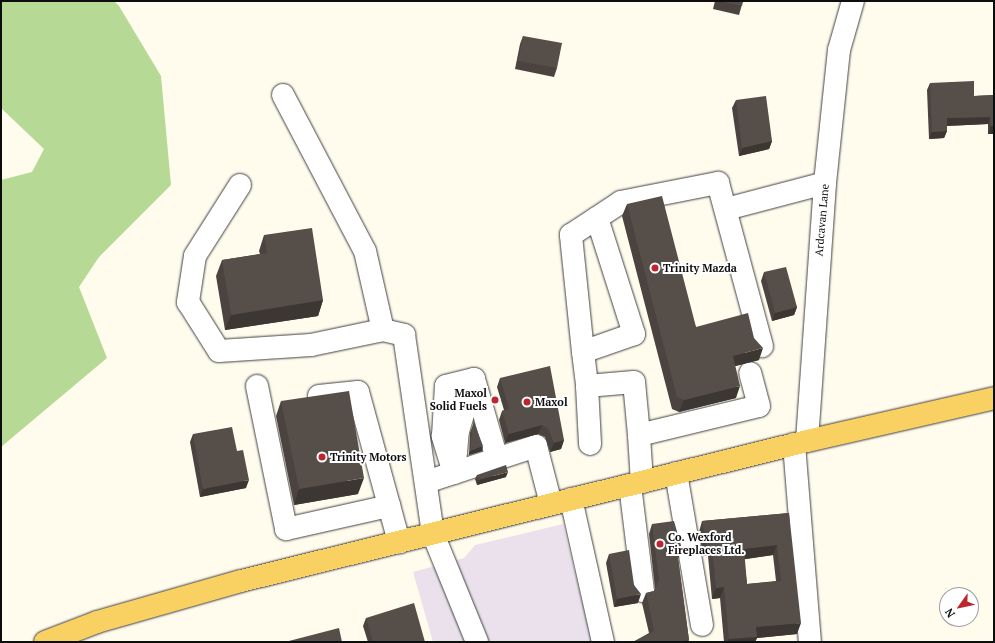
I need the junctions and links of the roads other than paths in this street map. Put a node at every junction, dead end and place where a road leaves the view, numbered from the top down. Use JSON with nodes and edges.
{"nodes":[{"id":1,"x":853,"y":1,"type":"edge"},
{"id":2,"x":283,"y":95,"type":"dead end"},
{"id":3,"x":825,"y":183,"type":"junction"},
{"id":4,"x":240,"y":185,"type":"dead end"},
{"id":5,"x":726,"y":209,"type":"junction"},
{"id":6,"x":597,"y":218,"type":"junction"},
{"id":7,"x":383,"y":330,"type":"junction"},
{"id":8,"x":762,"y":346,"type":"edge"},
{"id":9,"x":583,"y":352,"type":"junction"},
{"id":10,"x":750,"y":373,"type":"dead end"},
{"id":11,"x":258,"y":386,"type":"dead end"},
{"id":12,"x":587,"y":386,"type":"junction"},
{"id":13,"x":994,"y":398,"type":"edge"},
{"id":14,"x":299,"y":399,"type":"edge"},
{"id":15,"x":639,"y":435,"type":"junction"},
{"id":16,"x":800,"y":442,"type":"junction"},
{"id":17,"x":590,"y":444,"type":"dead end"},
{"id":18,"x":497,"y":459,"type":"junction"},
{"id":19,"x":454,"y":473,"type":"junction"},
{"id":20,"x":676,"y":473,"type":"junction"},
{"id":21,"x":426,"y":482,"type":"junction"},
{"id":22,"x":636,"y":483,"type":"junction"},
{"id":23,"x":561,"y":502,"type":"junction"},
{"id":24,"x":389,"y":506,"type":"junction"},
{"id":25,"x":433,"y":534,"type":"junction"},
{"id":26,"x":399,"y":542,"type":"junction"},
{"id":27,"x":643,"y":591,"type":"dead end"},
{"id":28,"x":702,"y":625,"type":"dead end"},
{"id":29,"x":45,"y":642,"type":"edge"},
{"id":30,"x":477,"y":642,"type":"edge"},
{"id":31,"x":603,"y":642,"type":"edge"},
{"id":32,"x":810,"y":642,"type":"edge"}],
"edges":[{"from":1,"to":3,"type":"street","name":"Ardcavan Lane"},
{"from":2,"to":7,"type":"street"},
{"from":3,"to":5,"type":"street"},
{"from":3,"to":16,"type":"street","name":"Ardcavan Lane"},
{"from":4,"to":7,"type":"street"},
{"from":5,"to":6,"type":"street"},
{"from":5,"to":8,"type":"street"},
{"from":6,"to":9,"type":"street"},
{"from":6,"to":9,"type":"street"},
{"from":7,"to":21,"type":"street"},
{"from":9,"to":12,"type":"street"},
{"from":10,"to":15,"type":"street"},
{"from":11,"to":24,"type":"street"},
{"from":12,"to":15,"type":"street"},
{"from":12,"to":17,"type":"street"},
{"from":13,"to":16,"type":"main road"},
{"from":14,"to":24,"type":"street"},
{"from":15,"to":22,"type":"street"},
{"from":16,"to":20,"type":"main road"},
{"from":16,"to":32,"type":"street","name":"Ardcavan Lane"},
{"from":18,"to":19,"type":"street"},
{"from":18,"to":19,"type":"street"},
{"from":18,"to":23,"type":"street"},
{"from":19,"to":21,"type":"street"},
{"from":20,"to":22,"type":"main road"},
{"from":20,"to":28,"type":"street"},
{"from":21,"to":25,"type":"street"},
{"from":22,"to":23,"type":"main road"},
{"from":22,"to":27,"type":"street"},
{"from":23,"to":25,"type":"main road"},
{"from":23,"to":31,"type":"street"},
{"from":24,"to":26,"type":"street"},
{"from":25,"to":26,"type":"main road"},
{"from":25,"to":30,"type":"street"},
{"from":26,"to":29,"type":"main road"}]}
